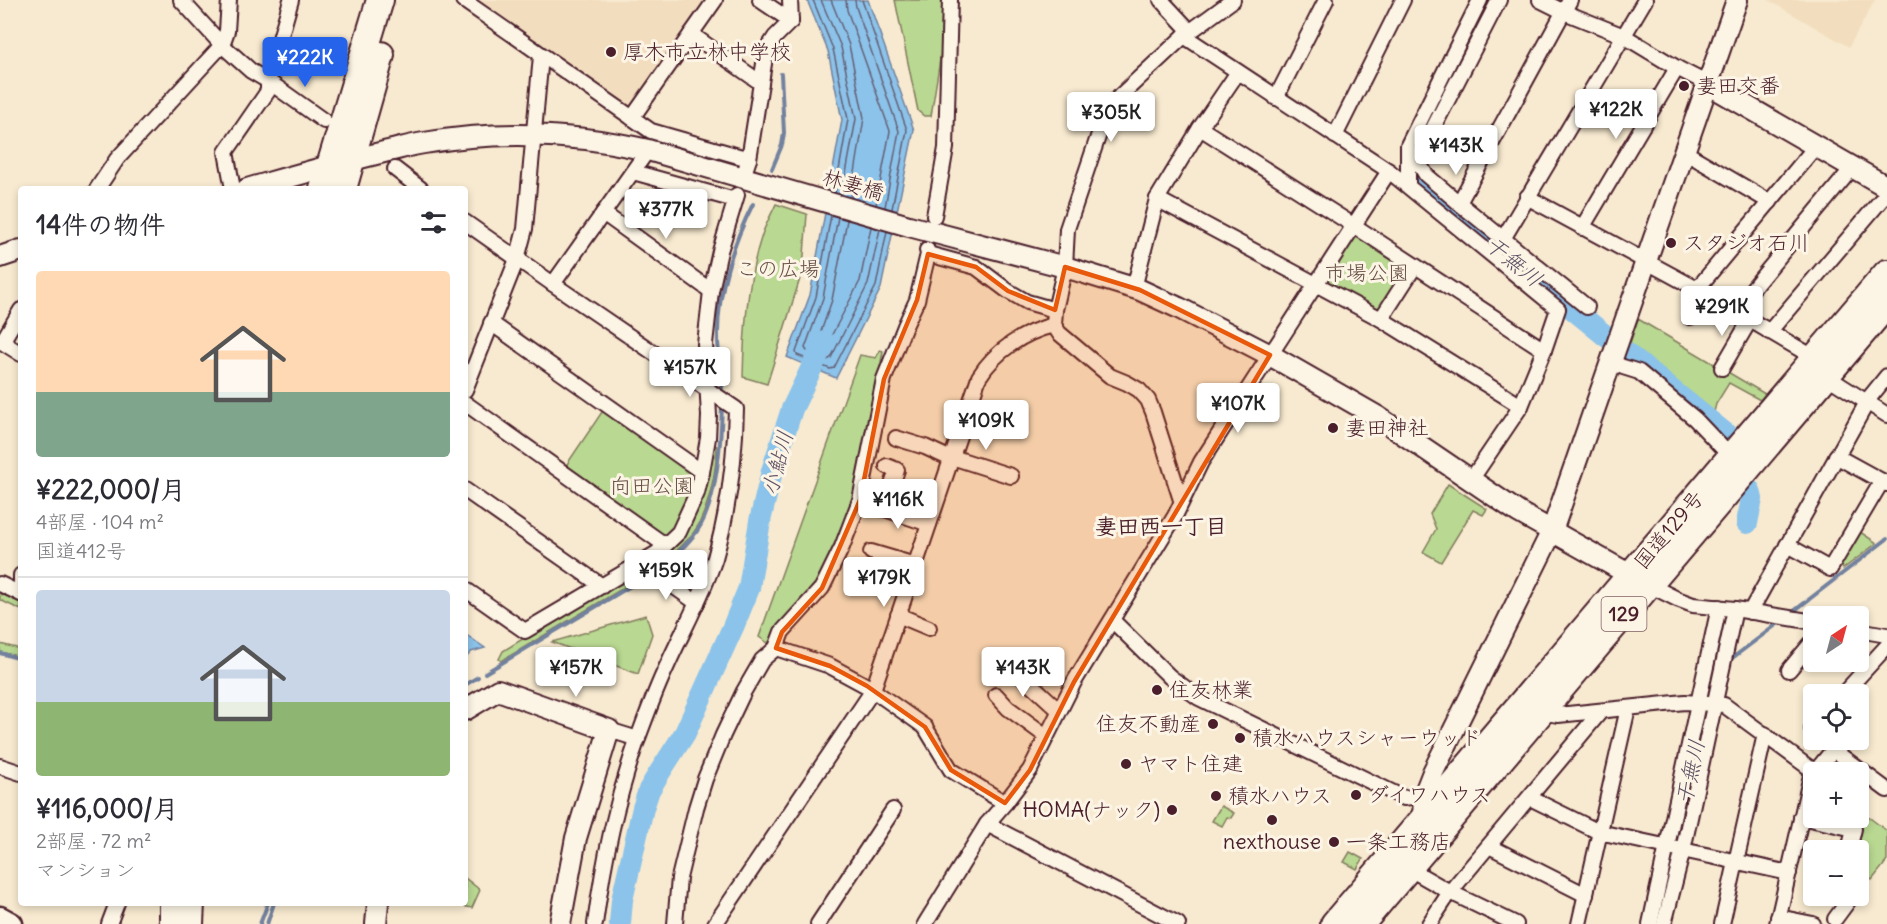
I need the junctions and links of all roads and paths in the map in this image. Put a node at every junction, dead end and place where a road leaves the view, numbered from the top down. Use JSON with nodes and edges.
{"nodes":[{"id":1,"x":181,"y":0,"type":"edge"},
{"id":2,"x":229,"y":0,"type":"edge"},
{"id":3,"x":291,"y":0,"type":"edge"},
{"id":4,"x":380,"y":0,"type":"edge"},
{"id":5,"x":397,"y":0,"type":"edge"},
{"id":6,"x":463,"y":0,"type":"edge"},
{"id":7,"x":715,"y":0,"type":"edge"},
{"id":8,"x":760,"y":0,"type":"edge"},
{"id":9,"x":790,"y":0,"type":"edge"},
{"id":10,"x":950,"y":0,"type":"edge"},
{"id":11,"x":1161,"y":0,"type":"edge"},
{"id":12,"x":1233,"y":0,"type":"edge"},
{"id":13,"x":1326,"y":0,"type":"edge"},
{"id":14,"x":1403,"y":0,"type":"edge"},
{"id":15,"x":1480,"y":0,"type":"edge"},
{"id":16,"x":1499,"y":0,"type":"edge"},
{"id":17,"x":1540,"y":0,"type":"edge"},
{"id":18,"x":1645,"y":0,"type":"edge"},
{"id":19,"x":1737,"y":0,"type":"edge"},
{"id":20,"x":1567,"y":6,"type":"edge"},
{"id":21,"x":791,"y":21,"type":"junction"},
{"id":22,"x":691,"y":34,"type":"junction"},
{"id":23,"x":1187,"y":34,"type":"junction"},
{"id":24,"x":1624,"y":36,"type":"junction"},
{"id":25,"x":222,"y":45,"type":"junction"},
{"id":26,"x":542,"y":56,"type":"junction"},
{"id":27,"x":1677,"y":68,"type":"junction"},
{"id":28,"x":1238,"y":72,"type":"junction"},
{"id":29,"x":268,"y":81,"type":"junction"},
{"id":30,"x":761,"y":83,"type":"junction"},
{"id":31,"x":1708,"y":84,"type":"junction"},
{"id":32,"x":1276,"y":98,"type":"junction"},
{"id":33,"x":632,"y":118,"type":"junction"},
{"id":34,"x":324,"y":121,"type":"dead end"},
{"id":35,"x":1200,"y":128,"type":"junction"},
{"id":36,"x":534,"y":134,"type":"junction"},
{"id":37,"x":1335,"y":136,"type":"junction"},
{"id":38,"x":1816,"y":146,"type":"junction"},
{"id":39,"x":648,"y":150,"type":"junction"},
{"id":40,"x":1683,"y":151,"type":"junction"},
{"id":41,"x":1416,"y":158,"type":"junction"},
{"id":42,"x":1852,"y":167,"type":"junction"},
{"id":43,"x":395,"y":169,"type":"dead end"},
{"id":44,"x":1389,"y":171,"type":"junction"},
{"id":45,"x":335,"y":172,"type":"edge"},
{"id":46,"x":633,"y":172,"type":"junction"},
{"id":47,"x":1408,"y":185,"type":"junction"},
{"id":48,"x":99,"y":186,"type":"edge"},
{"id":49,"x":232,"y":186,"type":"edge"},
{"id":50,"x":263,"y":186,"type":"edge"},
{"id":51,"x":341,"y":186,"type":"edge"},
{"id":52,"x":417,"y":186,"type":"edge"},
{"id":53,"x":1887,"y":188,"type":"edge"},
{"id":54,"x":1887,"y":193,"type":"edge"},
{"id":55,"x":1527,"y":197,"type":"junction"},
{"id":56,"x":1157,"y":199,"type":"junction"},
{"id":57,"x":1770,"y":202,"type":"junction"},
{"id":58,"x":1459,"y":203,"type":"junction"},
{"id":59,"x":603,"y":213,"type":"junction"},
{"id":60,"x":934,"y":216,"type":"dead end"},
{"id":61,"x":468,"y":224,"type":"edge"},
{"id":62,"x":1353,"y":225,"type":"junction"},
{"id":63,"x":1582,"y":228,"type":"junction"},
{"id":64,"x":1503,"y":239,"type":"junction"},
{"id":65,"x":18,"y":251,"type":"edge"},
{"id":66,"x":0,"y":257,"type":"edge"},
{"id":67,"x":517,"y":259,"type":"junction"},
{"id":68,"x":1646,"y":261,"type":"junction"},
{"id":69,"x":1415,"y":266,"type":"junction"},
{"id":70,"x":1065,"y":267,"type":"junction"},
{"id":71,"x":1887,"y":273,"type":"edge"},
{"id":72,"x":553,"y":284,"type":"junction"},
{"id":73,"x":1315,"y":284,"type":"junction"},
{"id":74,"x":1134,"y":288,"type":"junction"},
{"id":75,"x":711,"y":291,"type":"junction"},
{"id":76,"x":1702,"y":292,"type":"junction"},
{"id":77,"x":1887,"y":304,"type":"edge"},
{"id":78,"x":1587,"y":307,"type":"dead end"},
{"id":79,"x":1055,"y":310,"type":"junction"},
{"id":80,"x":1734,"y":310,"type":"junction"},
{"id":81,"x":18,"y":315,"type":"edge"},
{"id":82,"x":1690,"y":317,"type":"dead end"},
{"id":83,"x":1381,"y":319,"type":"junction"},
{"id":84,"x":1750,"y":320,"type":"junction"},
{"id":85,"x":491,"y":323,"type":"junction"},
{"id":86,"x":1054,"y":325,"type":"junction"},
{"id":87,"x":1770,"y":332,"type":"junction"},
{"id":88,"x":1544,"y":350,"type":"junction"},
{"id":89,"x":18,"y":352,"type":"edge"},
{"id":90,"x":1270,"y":355,"type":"junction"},
{"id":91,"x":1612,"y":362,"type":"junction"},
{"id":92,"x":1820,"y":367,"type":"junction"},
{"id":93,"x":1722,"y":368,"type":"dead end"},
{"id":94,"x":1887,"y":376,"type":"edge"},
{"id":95,"x":468,"y":382,"type":"edge"},
{"id":96,"x":707,"y":391,"type":"junction"},
{"id":97,"x":1867,"y":403,"type":"junction"},
{"id":98,"x":468,"y":405,"type":"edge"},
{"id":99,"x":1521,"y":406,"type":"junction"},
{"id":100,"x":1887,"y":415,"type":"edge"},
{"id":101,"x":896,"y":438,"type":"dead end"},
{"id":102,"x":1836,"y":456,"type":"junction"},
{"id":103,"x":1731,"y":457,"type":"junction"},
{"id":104,"x":951,"y":458,"type":"junction"},
{"id":105,"x":897,"y":470,"type":"dead end"},
{"id":106,"x":702,"y":472,"type":"junction"},
{"id":107,"x":1011,"y":476,"type":"dead end"},
{"id":108,"x":1471,"y":480,"type":"junction"},
{"id":109,"x":1884,"y":482,"type":"edge"},
{"id":110,"x":468,"y":492,"type":"edge"},
{"id":111,"x":1181,"y":500,"type":"junction"},
{"id":112,"x":929,"y":524,"type":"junction"},
{"id":113,"x":1552,"y":531,"type":"junction"},
{"id":114,"x":666,"y":545,"type":"junction"},
{"id":115,"x":1787,"y":545,"type":"junction"},
{"id":116,"x":871,"y":552,"type":"dead end"},
{"id":117,"x":915,"y":565,"type":"junction"},
{"id":118,"x":658,"y":575,"type":"dead end"},
{"id":119,"x":1640,"y":580,"type":"junction"},
{"id":120,"x":0,"y":584,"type":"edge"},
{"id":121,"x":602,"y":586,"type":"junction"},
{"id":122,"x":468,"y":591,"type":"edge"},
{"id":123,"x":18,"y":593,"type":"edge"},
{"id":124,"x":697,"y":603,"type":"junction"},
{"id":125,"x":1719,"y":607,"type":"junction"},
{"id":126,"x":1735,"y":609,"type":"junction"},
{"id":127,"x":1750,"y":612,"type":"junction"},
{"id":128,"x":898,"y":615,"type":"junction"},
{"id":129,"x":1112,"y":620,"type":"junction"},
{"id":130,"x":1803,"y":620,"type":"edge"},
{"id":131,"x":928,"y":628,"type":"dead end"},
{"id":132,"x":1869,"y":632,"type":"edge"},
{"id":133,"x":1887,"y":635,"type":"edge"},
{"id":134,"x":1887,"y":646,"type":"edge"},
{"id":135,"x":776,"y":648,"type":"junction"},
{"id":136,"x":1803,"y":653,"type":"edge"},
{"id":137,"x":1008,"y":663,"type":"dead end"},
{"id":138,"x":1789,"y":670,"type":"dead end"},
{"id":139,"x":1849,"y":684,"type":"edge"},
{"id":140,"x":873,"y":690,"type":"junction"},
{"id":141,"x":996,"y":695,"type":"dead end"},
{"id":142,"x":1707,"y":703,"type":"junction"},
{"id":143,"x":468,"y":708,"type":"edge"},
{"id":144,"x":1628,"y":708,"type":"junction"},
{"id":145,"x":1059,"y":710,"type":"junction"},
{"id":146,"x":1601,"y":711,"type":"junction"},
{"id":147,"x":1541,"y":712,"type":"junction"},
{"id":148,"x":609,"y":730,"type":"junction"},
{"id":149,"x":1765,"y":734,"type":"junction"},
{"id":150,"x":1046,"y":736,"type":"junction"},
{"id":151,"x":638,"y":739,"type":"junction"},
{"id":152,"x":1823,"y":762,"type":"edge"},
{"id":153,"x":1849,"y":762,"type":"edge"},
{"id":154,"x":1803,"y":763,"type":"edge"},
{"id":155,"x":0,"y":766,"type":"edge"},
{"id":156,"x":18,"y":772,"type":"edge"},
{"id":157,"x":1869,"y":777,"type":"edge"},
{"id":158,"x":1887,"y":790,"type":"edge"},
{"id":159,"x":1530,"y":798,"type":"junction"},
{"id":160,"x":1005,"y":803,"type":"junction"},
{"id":161,"x":1423,"y":807,"type":"junction"},
{"id":162,"x":893,"y":810,"type":"dead end"},
{"id":163,"x":1803,"y":810,"type":"edge"},
{"id":164,"x":1801,"y":817,"type":"junction"},
{"id":165,"x":987,"y":824,"type":"junction"},
{"id":166,"x":1599,"y":832,"type":"junction"},
{"id":167,"x":1852,"y":840,"type":"edge"},
{"id":168,"x":1489,"y":846,"type":"junction"},
{"id":169,"x":1674,"y":848,"type":"junction"},
{"id":170,"x":1736,"y":862,"type":"junction"},
{"id":171,"x":1408,"y":868,"type":"junction"},
{"id":172,"x":1789,"y":873,"type":"junction"},
{"id":173,"x":1450,"y":892,"type":"junction"},
{"id":174,"x":1586,"y":895,"type":"junction"},
{"id":175,"x":116,"y":906,"type":"edge"},
{"id":176,"x":173,"y":906,"type":"edge"},
{"id":177,"x":191,"y":906,"type":"edge"},
{"id":178,"x":378,"y":906,"type":"edge"},
{"id":179,"x":1838,"y":906,"type":"edge"},
{"id":180,"x":1845,"y":906,"type":"edge"},
{"id":181,"x":0,"y":918,"type":"edge"},
{"id":182,"x":1778,"y":921,"type":"edge"},
{"id":183,"x":1834,"y":922,"type":"edge"},
{"id":184,"x":11,"y":924,"type":"edge"},
{"id":185,"x":109,"y":924,"type":"edge"},
{"id":186,"x":173,"y":924,"type":"edge"},
{"id":187,"x":190,"y":924,"type":"edge"},
{"id":188,"x":376,"y":924,"type":"edge"},
{"id":189,"x":560,"y":924,"type":"edge"},
{"id":190,"x":596,"y":924,"type":"edge"},
{"id":191,"x":675,"y":924,"type":"edge"},
{"id":192,"x":715,"y":924,"type":"edge"},
{"id":193,"x":818,"y":924,"type":"edge"},
{"id":194,"x":925,"y":924,"type":"edge"},
{"id":195,"x":1178,"y":924,"type":"edge"},
{"id":196,"x":1334,"y":924,"type":"edge"},
{"id":197,"x":1361,"y":924,"type":"edge"},
{"id":198,"x":1429,"y":924,"type":"edge"},
{"id":199,"x":1516,"y":924,"type":"edge"},
{"id":200,"x":1579,"y":924,"type":"edge"},
{"id":201,"x":1650,"y":924,"type":"edge"},
{"id":202,"x":1664,"y":924,"type":"edge"},
{"id":203,"x":1722,"y":924,"type":"edge"},
{"id":204,"x":1813,"y":924,"type":"edge"}],
"edges":[{"from":1,"to":25,"type":"street"},
{"from":2,"to":25,"type":"street"},
{"from":3,"to":29,"type":"street"},
{"from":4,"to":45,"type":"highway"},
{"from":5,"to":45,"type":"highway"},
{"from":6,"to":26,"type":"street"},
{"from":7,"to":22,"type":"street"},
{"from":8,"to":21,"type":"street"},
{"from":9,"to":21,"type":"street"},
{"from":10,"to":60,"type":"street"},
{"from":11,"to":23,"type":"street"},
{"from":12,"to":23,"type":"street"},
{"from":13,"to":32,"type":"street"},
{"from":14,"to":37,"type":"street"},
{"from":15,"to":41,"type":"street"},
{"from":16,"to":41,"type":"street"},
{"from":17,"to":20,"type":"street"},
{"from":18,"to":24,"type":"street"},
{"from":19,"to":31,"type":"street"},
{"from":20,"to":24,"type":"street"},
{"from":20,"to":58,"type":"street"},
{"from":21,"to":30,"type":"street"},
{"from":22,"to":30,"type":"street"},
{"from":22,"to":33,"type":"street"},
{"from":23,"to":28,"type":"street"},
{"from":23,"to":70,"type":"street"},
{"from":24,"to":27,"type":"street"},
{"from":24,"to":55,"type":"street"},
{"from":25,"to":29,"type":"street"},
{"from":25,"to":48,"type":"street"},
{"from":26,"to":33,"type":"street"},
{"from":26,"to":36,"type":"street"},
{"from":27,"to":31,"type":"street"},
{"from":27,"to":63,"type":"street"},
{"from":28,"to":32,"type":"street"},
{"from":28,"to":35,"type":"street"},
{"from":29,"to":34,"type":"street"},
{"from":29,"to":49,"type":"street"},
{"from":30,"to":33,"type":"street"},
{"from":31,"to":38,"type":"street"},
{"from":31,"to":40,"type":"street"},
{"from":32,"to":37,"type":"street"},
{"from":35,"to":56,"type":"street"},
{"from":35,"to":62,"type":"street"},
{"from":36,"to":39,"type":"street","name":"林妻橋"},
{"from":36,"to":45,"type":"street","name":"林妻橋"},
{"from":36,"to":67,"type":"street"},
{"from":37,"to":44,"type":"street"},
{"from":38,"to":42,"type":"street"},
{"from":38,"to":57,"type":"street"},
{"from":39,"to":46,"type":"street"},
{"from":39,"to":70,"type":"street","name":"林妻橋"},
{"from":40,"to":57,"type":"street"},
{"from":40,"to":68,"type":"street"},
{"from":41,"to":47,"type":"street"},
{"from":41,"to":58,"type":"street"},
{"from":42,"to":53,"type":"street"},
{"from":42,"to":80,"type":"street"},
{"from":43,"to":52,"type":"street"},
{"from":44,"to":47,"type":"street"},
{"from":44,"to":62,"type":"street"},
{"from":45,"to":50,"type":"street","name":"林妻橋"},
{"from":45,"to":51,"type":"highway"},
{"from":46,"to":59,"type":"street"},
{"from":46,"to":75,"type":"street"},
{"from":47,"to":88,"type":"street"},
{"from":54,"to":87,"type":"street"},
{"from":55,"to":63,"type":"street"},
{"from":55,"to":64,"type":"street"},
{"from":56,"to":73,"type":"street"},
{"from":56,"to":74,"type":"street"},
{"from":57,"to":76,"type":"street"},
{"from":58,"to":64,"type":"street"},
{"from":59,"to":72,"type":"street"},
{"from":59,"to":75,"type":"street"},
{"from":61,"to":67,"type":"street"},
{"from":62,"to":69,"type":"street"},
{"from":62,"to":73,"type":"street"},
{"from":63,"to":68,"type":"street"},
{"from":64,"to":78,"type":"street"},
{"from":65,"to":66,"type":"street"},
{"from":67,"to":72,"type":"street"},
{"from":67,"to":85,"type":"street"},
{"from":68,"to":76,"type":"street"},
{"from":68,"to":91,"type":"street"},
{"from":69,"to":83,"type":"street"},
{"from":69,"to":88,"type":"street"},
{"from":70,"to":74,"type":"street","name":"林妻橋"},
{"from":70,"to":79,"type":"street"},
{"from":71,"to":92,"type":"highway","name":"国道129号","number":"129"},
{"from":72,"to":96,"type":"street"},
{"from":73,"to":83,"type":"street"},
{"from":73,"to":90,"type":"street"},
{"from":74,"to":90,"type":"street","name":"林妻橋"},
{"from":75,"to":96,"type":"street"},
{"from":76,"to":80,"type":"street"},
{"from":76,"to":82,"type":"street"},
{"from":77,"to":92,"type":"highway","name":"国道129号","number":"129"},
{"from":79,"to":86,"type":"street"},
{"from":79,"to":135,"type":"street"},
{"from":80,"to":84,"type":"street"},
{"from":81,"to":89,"type":"street"},
{"from":83,"to":99,"type":"street"},
{"from":84,"to":87,"type":"street"},
{"from":84,"to":93,"type":"street"},
{"from":85,"to":95,"type":"street"},
{"from":85,"to":106,"type":"street"},
{"from":86,"to":104,"type":"street"},
{"from":86,"to":111,"type":"street"},
{"from":87,"to":92,"type":"street"},
{"from":88,"to":99,"type":"street"},
{"from":90,"to":108,"type":"street","name":"林妻橋"},
{"from":90,"to":111,"type":"street"},
{"from":91,"to":103,"type":"street"},
{"from":91,"to":113,"type":"street"},
{"from":92,"to":97,"type":"street"},
{"from":92,"to":103,"type":"highway","name":"国道129号","number":"129"},
{"from":92,"to":119,"type":"highway","name":"国道129号","number":"129"},
{"from":94,"to":97,"type":"street"},
{"from":96,"to":106,"type":"street"},
{"from":96,"to":124,"type":"street"},
{"from":97,"to":100,"type":"street"},
{"from":97,"to":102,"type":"street"},
{"from":98,"to":114,"type":"street"},
{"from":99,"to":108,"type":"street"},
{"from":101,"to":104,"type":"street"},
{"from":102,"to":109,"type":"street"},
{"from":102,"to":115,"type":"street"},
{"from":103,"to":119,"type":"highway","name":"国道129号","number":"129"},
{"from":104,"to":107,"type":"street"},
{"from":104,"to":112,"type":"street"},
{"from":105,"to":112,"type":"street"},
{"from":106,"to":114,"type":"street"},
{"from":108,"to":113,"type":"street","name":"林妻橋"},
{"from":109,"to":115,"type":"street"},
{"from":110,"to":121,"type":"street"},
{"from":111,"to":129,"type":"street"},
{"from":112,"to":117,"type":"street"},
{"from":113,"to":119,"type":"street","name":"林妻橋"},
{"from":113,"to":161,"type":"street"},
{"from":114,"to":121,"type":"street"},
{"from":115,"to":127,"type":"street"},
{"from":116,"to":117,"type":"street"},
{"from":117,"to":128,"type":"street"},
{"from":118,"to":124,"type":"street"},
{"from":119,"to":125,"type":"street"},
{"from":119,"to":147,"type":"highway","name":"国道129号","number":"129"},
{"from":119,"to":161,"type":"highway","name":"国道129号","number":"129"},
{"from":120,"to":123,"type":"street"},
{"from":121,"to":122,"type":"street"},
{"from":124,"to":151,"type":"street"},
{"from":125,"to":126,"type":"street"},
{"from":125,"to":142,"type":"street"},
{"from":126,"to":127,"type":"street"},
{"from":126,"to":142,"type":"street"},
{"from":127,"to":130,"type":"street"},
{"from":128,"to":131,"type":"street"},
{"from":128,"to":140,"type":"street"},
{"from":129,"to":145,"type":"street"},
{"from":129,"to":161,"type":"street"},
{"from":132,"to":133,"type":"street"},
{"from":134,"to":139,"type":"street"},
{"from":135,"to":140,"type":"street"},
{"from":135,"to":191,"type":"street"},
{"from":136,"to":138,"type":"street"},
{"from":137,"to":145,"type":"street"},
{"from":140,"to":160,"type":"street"},
{"from":140,"to":192,"type":"street"},
{"from":141,"to":150,"type":"street"},
{"from":142,"to":144,"type":"street"},
{"from":142,"to":149,"type":"street"},
{"from":142,"to":169,"type":"street"},
{"from":143,"to":148,"type":"street"},
{"from":144,"to":146,"type":"street"},
{"from":144,"to":166,"type":"street"},
{"from":145,"to":150,"type":"street"},
{"from":146,"to":147,"type":"street"},
{"from":146,"to":159,"type":"street"},
{"from":147,"to":171,"type":"highway","name":"国道129号","number":"129"},
{"from":148,"to":151,"type":"street"},
{"from":148,"to":189,"type":"street"},
{"from":149,"to":154,"type":"street"},
{"from":149,"to":170,"type":"street"},
{"from":150,"to":160,"type":"street"},
{"from":151,"to":190,"type":"street"},
{"from":152,"to":153,"type":"street"},
{"from":155,"to":156,"type":"street"},
{"from":157,"to":158,"type":"street"},
{"from":159,"to":166,"type":"street"},
{"from":159,"to":168,"type":"street"},
{"from":160,"to":165,"type":"street"},
{"from":161,"to":196,"type":"highway","name":"国道129号","number":"129"},
{"from":162,"to":193,"type":"street"},
{"from":163,"to":164,"type":"street"},
{"from":164,"to":167,"type":"street"},
{"from":164,"to":172,"type":"street"},
{"from":165,"to":194,"type":"street"},
{"from":165,"to":195,"type":"street"},
{"from":166,"to":169,"type":"street"},
{"from":166,"to":174,"type":"street"},
{"from":168,"to":173,"type":"street"},
{"from":168,"to":174,"type":"street"},
{"from":169,"to":170,"type":"street"},
{"from":169,"to":201,"type":"street"},
{"from":169,"to":202,"type":"street"},
{"from":170,"to":172,"type":"street"},
{"from":170,"to":203,"type":"street"},
{"from":171,"to":173,"type":"street"},
{"from":171,"to":197,"type":"highway","name":"国道129号","number":"129"},
{"from":172,"to":182,"type":"street"},
{"from":173,"to":198,"type":"street"},
{"from":173,"to":199,"type":"street"},
{"from":174,"to":200,"type":"street"},
{"from":175,"to":185,"type":"street"},
{"from":176,"to":186,"type":"highway"},
{"from":177,"to":187,"type":"highway"},
{"from":178,"to":188,"type":"street"},
{"from":179,"to":183,"type":"street"},
{"from":180,"to":183,"type":"street"},
{"from":181,"to":184,"type":"main road"},
{"from":182,"to":204,"type":"street"}]}
